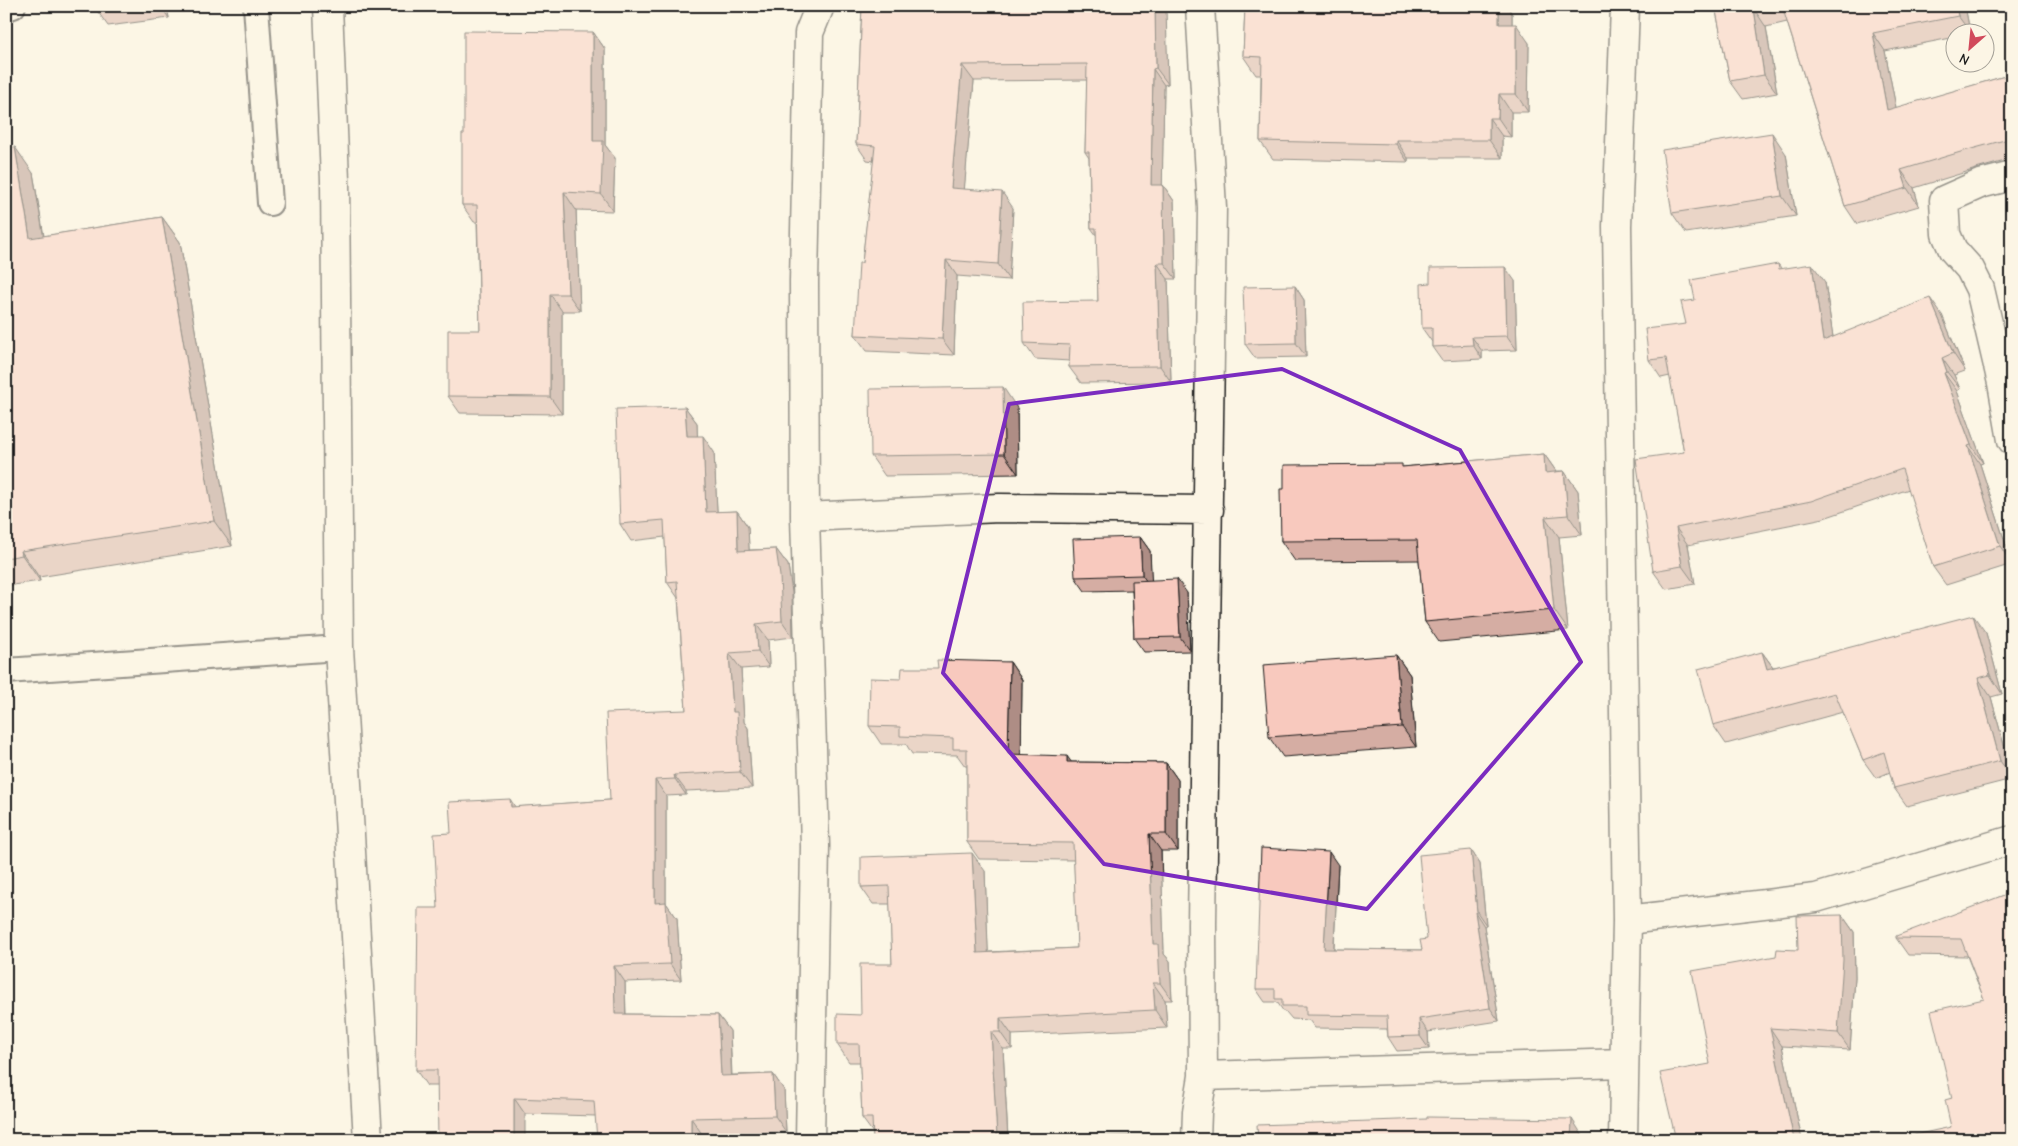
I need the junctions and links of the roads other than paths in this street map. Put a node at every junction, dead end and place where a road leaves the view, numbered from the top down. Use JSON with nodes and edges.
{"nodes":[{"id":1,"x":13,"y":6,"type":"edge"},
{"id":2,"x":256,"y":6,"type":"edge"},
{"id":3,"x":328,"y":6,"type":"edge"},
{"id":4,"x":820,"y":6,"type":"edge"},
{"id":5,"x":1200,"y":6,"type":"edge"},
{"id":6,"x":1625,"y":6,"type":"edge"},
{"id":7,"x":6,"y":8,"type":"edge"},
{"id":8,"x":2012,"y":176,"type":"edge"},
{"id":9,"x":270,"y":202,"type":"dead end"},
{"id":10,"x":2012,"y":440,"type":"edge"},
{"id":11,"x":1209,"y":510,"type":"junction"},
{"id":12,"x":805,"y":517,"type":"junction"},
{"id":13,"x":339,"y":648,"type":"junction"},
{"id":14,"x":6,"y":671,"type":"edge"},
{"id":15,"x":2012,"y":840,"type":"edge"},
{"id":16,"x":1626,"y":920,"type":"junction"},
{"id":17,"x":1624,"y":1063,"type":"junction"},
{"id":18,"x":1203,"y":1076,"type":"junction"},
{"id":19,"x":368,"y":1140,"type":"edge"},
{"id":20,"x":810,"y":1140,"type":"edge"},
{"id":21,"x":1196,"y":1140,"type":"edge"},
{"id":22,"x":1623,"y":1140,"type":"edge"}],
"edges":[{"from":1,"to":7,"type":"lane"},
{"from":2,"to":9,"type":"lane"},
{"from":3,"to":13,"type":"street"},
{"from":4,"to":12,"type":"street"},
{"from":5,"to":11,"type":"street"},
{"from":6,"to":16,"type":"street"},
{"from":8,"to":10,"type":"street"},
{"from":11,"to":12,"type":"street"},
{"from":11,"to":18,"type":"street"},
{"from":12,"to":20,"type":"street"},
{"from":13,"to":14,"type":"lane"},
{"from":13,"to":19,"type":"street"},
{"from":15,"to":16,"type":"street"},
{"from":16,"to":17,"type":"street"},
{"from":17,"to":18,"type":"street"},
{"from":17,"to":22,"type":"street"},
{"from":18,"to":21,"type":"street"}]}
